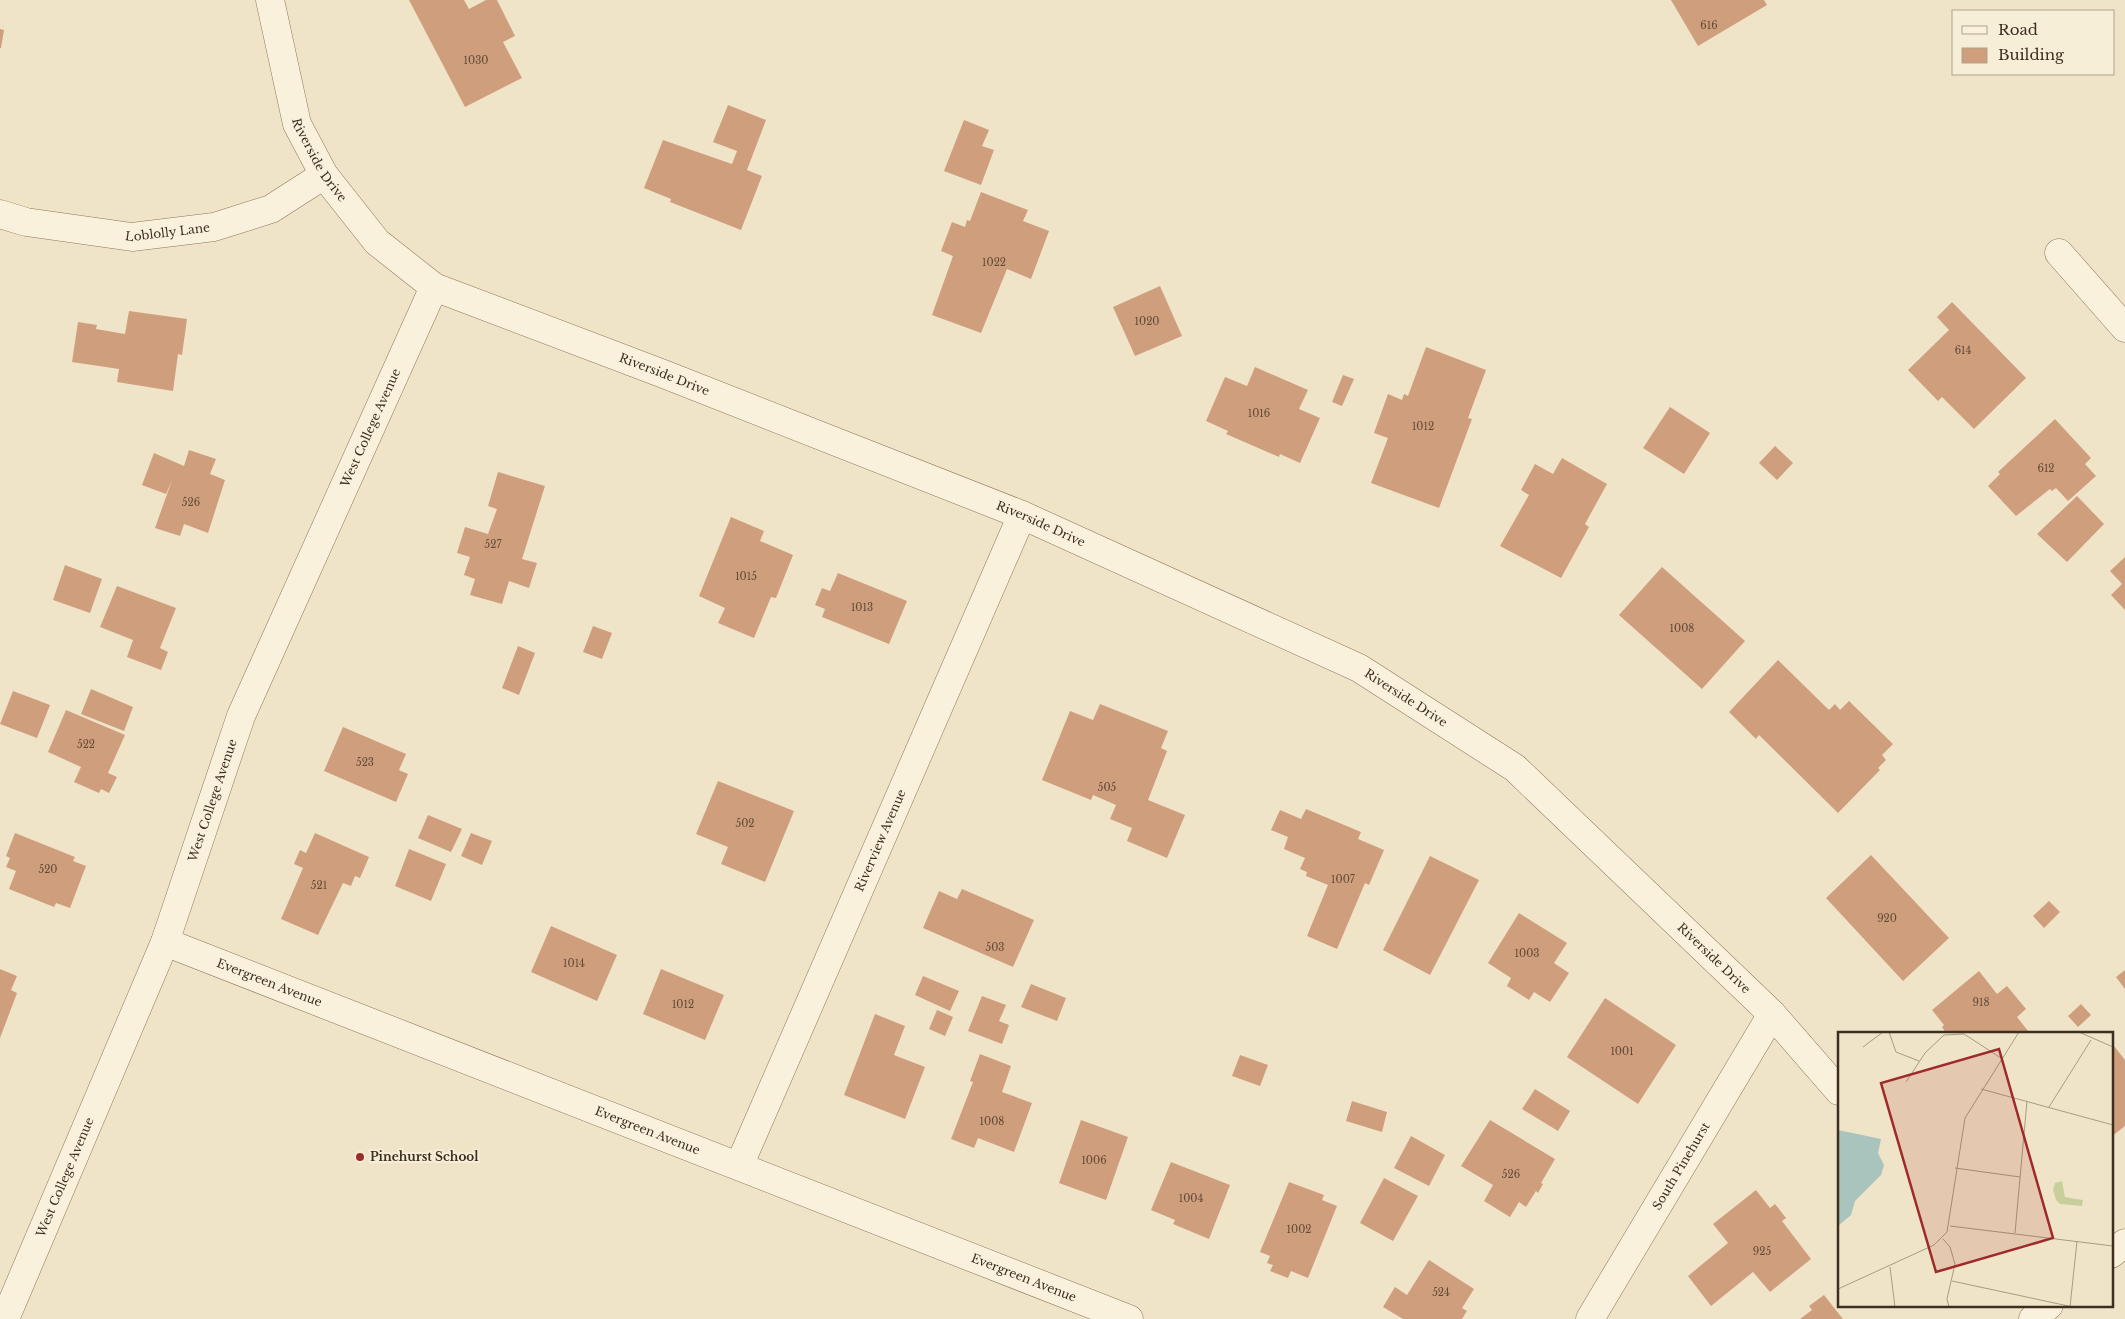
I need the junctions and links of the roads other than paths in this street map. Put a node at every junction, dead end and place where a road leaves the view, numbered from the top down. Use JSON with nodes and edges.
{"nodes":[{"id":1,"x":270,"y":0,"type":"edge"},
{"id":2,"x":324,"y":176,"type":"junction"},
{"id":3,"x":0,"y":214,"type":"edge"},
{"id":4,"x":2059,"y":253,"type":"dead end"},
{"id":5,"x":434,"y":287,"type":"junction"},
{"id":6,"x":2125,"y":328,"type":"edge"},
{"id":7,"x":1022,"y":515,"type":"junction"},
{"id":8,"x":165,"y":942,"type":"junction"},
{"id":9,"x":1772,"y":1014,"type":"junction"},
{"id":10,"x":1838,"y":1090,"type":"edge"},
{"id":11,"x":739,"y":1166,"type":"junction"},
{"id":12,"x":2125,"y":1243,"type":"edge"},
{"id":13,"x":2112,"y":1253,"type":"edge"},
{"id":14,"x":2018,"y":1306,"type":"edge"},
{"id":15,"x":2048,"y":1306,"type":"edge"},
{"id":16,"x":5,"y":1319,"type":"edge"},
{"id":17,"x":1128,"y":1319,"type":"edge"},
{"id":18,"x":1590,"y":1319,"type":"edge"},
{"id":19,"x":2031,"y":1319,"type":"edge"}],
"edges":[{"from":1,"to":2,"type":"street","name":"Riverside Drive"},
{"from":2,"to":3,"type":"street","name":"Loblolly Lane"},
{"from":2,"to":5,"type":"street","name":"Riverside Drive"},
{"from":4,"to":6,"type":"street"},
{"from":5,"to":7,"type":"street","name":"Riverside Drive"},
{"from":5,"to":8,"type":"street","name":"West College Avenue"},
{"from":7,"to":9,"type":"street","name":"Riverside Drive"},
{"from":7,"to":11,"type":"street","name":"Riverview Avenue"},
{"from":8,"to":11,"type":"street","name":"Evergreen Avenue"},
{"from":8,"to":16,"type":"street","name":"West College Avenue"},
{"from":9,"to":10,"type":"street","name":"Riverside Drive"},
{"from":9,"to":18,"type":"street","name":"South Pinehurst"},
{"from":11,"to":17,"type":"street","name":"Evergreen Avenue"},
{"from":12,"to":13,"type":"street"},
{"from":14,"to":19,"type":"street"},
{"from":15,"to":19,"type":"street"}]}
